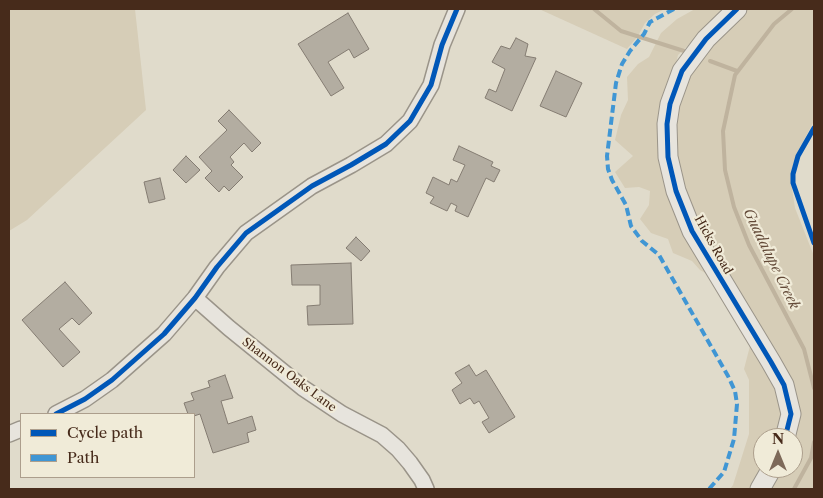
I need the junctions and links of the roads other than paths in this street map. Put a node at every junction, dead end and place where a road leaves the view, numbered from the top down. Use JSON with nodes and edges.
{"nodes":[{"id":1,"x":457,"y":9,"type":"edge"},
{"id":2,"x":737,"y":9,"type":"edge"},
{"id":3,"x":195,"y":298,"type":"junction"},
{"id":4,"x":58,"y":413,"type":"edge"},
{"id":5,"x":788,"y":428,"type":"edge"},
{"id":6,"x":766,"y":478,"type":"edge"},
{"id":7,"x":426,"y":489,"type":"edge"},
{"id":8,"x":760,"y":489,"type":"edge"}],
"edges":[{"from":1,"to":3,"type":"street"},
{"from":2,"to":5,"type":"street","name":"Hicks Road"},
{"from":3,"to":4,"type":"street"},
{"from":3,"to":7,"type":"street","name":"Shannon Oaks Lane"},
{"from":6,"to":8,"type":"street"}]}
